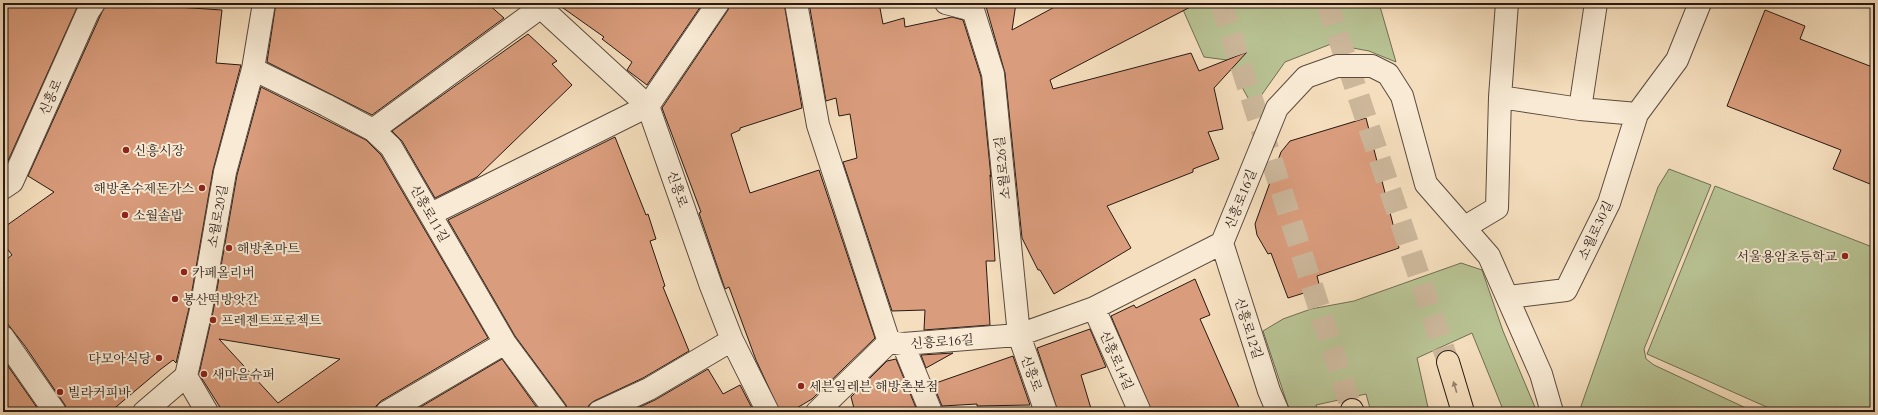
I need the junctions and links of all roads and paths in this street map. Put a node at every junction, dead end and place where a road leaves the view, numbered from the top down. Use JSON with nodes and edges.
{"nodes":[{"id":1,"x":94,"y":3,"type":"edge"},
{"id":2,"x":264,"y":3,"type":"edge"},
{"id":3,"x":718,"y":3,"type":"edge"},
{"id":4,"x":796,"y":3,"type":"edge"},
{"id":5,"x":946,"y":3,"type":"edge"},
{"id":6,"x":1507,"y":3,"type":"edge"},
{"id":7,"x":1596,"y":3,"type":"edge"},
{"id":8,"x":1700,"y":3,"type":"edge"},
{"id":9,"x":538,"y":5,"type":"edge"},
{"id":10,"x":973,"y":6,"type":"edge"},
{"id":11,"x":253,"y":69,"type":"junction"},
{"id":12,"x":1500,"y":97,"type":"junction"},
{"id":13,"x":648,"y":106,"type":"junction"},
{"id":14,"x":1580,"y":109,"type":"junction"},
{"id":15,"x":1637,"y":114,"type":"junction"},
{"id":16,"x":373,"y":130,"type":"junction"},
{"id":17,"x":3,"y":188,"type":"edge"},
{"id":18,"x":430,"y":214,"type":"junction"},
{"id":19,"x":1464,"y":227,"type":"junction"},
{"id":20,"x":1222,"y":243,"type":"junction"},
{"id":21,"x":1509,"y":297,"type":"junction"},
{"id":22,"x":1094,"y":308,"type":"junction"},
{"id":23,"x":1019,"y":335,"type":"junction"},
{"id":24,"x":3,"y":337,"type":"edge"},
{"id":25,"x":732,"y":340,"type":"junction"},
{"id":26,"x":896,"y":343,"type":"junction"},
{"id":27,"x":505,"y":344,"type":"junction"},
{"id":28,"x":1448,"y":362,"type":"tunnel mouth"},
{"id":29,"x":186,"y":376,"type":"junction"},
{"id":30,"x":55,"y":412,"type":"edge"},
{"id":31,"x":144,"y":412,"type":"edge"},
{"id":32,"x":207,"y":412,"type":"edge"},
{"id":33,"x":387,"y":412,"type":"edge"},
{"id":34,"x":556,"y":412,"type":"edge"},
{"id":35,"x":599,"y":412,"type":"edge"},
{"id":36,"x":768,"y":412,"type":"edge"},
{"id":37,"x":817,"y":412,"type":"edge"},
{"id":38,"x":931,"y":412,"type":"edge"},
{"id":39,"x":1046,"y":412,"type":"edge"},
{"id":40,"x":1140,"y":412,"type":"edge"},
{"id":41,"x":1278,"y":412,"type":"edge"},
{"id":42,"x":1463,"y":412,"type":"edge"},
{"id":43,"x":1552,"y":412,"type":"edge"}],
"edges":[{"from":1,"to":17,"type":"street","name":"신흥로"},
{"from":2,"to":11,"type":"street","name":"소월로20길"},
{"from":3,"to":13,"type":"street"},
{"from":4,"to":26,"type":"street"},
{"from":5,"to":10,"type":"street"},
{"from":6,"to":12,"type":"street"},
{"from":7,"to":14,"type":"street"},
{"from":8,"to":15,"type":"street","name":"소월로30길"},
{"from":9,"to":13,"type":"street","name":"신흥로"},
{"from":9,"to":16,"type":"street"},
{"from":10,"to":23,"type":"street","name":"소월로26길"},
{"from":11,"to":16,"type":"street","name":"신흥로11길"},
{"from":11,"to":29,"type":"street","name":"소월로20길"},
{"from":12,"to":14,"type":"street"},
{"from":12,"to":19,"type":"street"},
{"from":13,"to":18,"type":"street"},
{"from":13,"to":25,"type":"street","name":"신흥로"},
{"from":14,"to":15,"type":"street"},
{"from":15,"to":21,"type":"street","name":"소월로30길"},
{"from":16,"to":18,"type":"street","name":"신흥로11길"},
{"from":18,"to":27,"type":"street","name":"신흥로11길"},
{"from":19,"to":20,"type":"street","name":"신흥로16길"},
{"from":19,"to":21,"type":"street"},
{"from":20,"to":22,"type":"street","name":"신흥로16길"},
{"from":20,"to":41,"type":"street","name":"신흥로12길"},
{"from":21,"to":43,"type":"street"},
{"from":22,"to":23,"type":"street","name":"신흥로16길"},
{"from":22,"to":40,"type":"street","name":"신흥로14길"},
{"from":23,"to":26,"type":"street","name":"신흥로16길"},
{"from":23,"to":39,"type":"street","name":"신흥로"},
{"from":24,"to":30,"type":"street"},
{"from":25,"to":35,"type":"street"},
{"from":25,"to":36,"type":"street","name":"신흥로"},
{"from":26,"to":37,"type":"street"},
{"from":26,"to":38,"type":"street"},
{"from":27,"to":33,"type":"street"},
{"from":27,"to":34,"type":"street","name":"신흥로11길"},
{"from":42,"to":28,"type":"main road","one_way":true},
{"from":29,"to":31,"type":"street"},
{"from":29,"to":32,"type":"street"}]}
